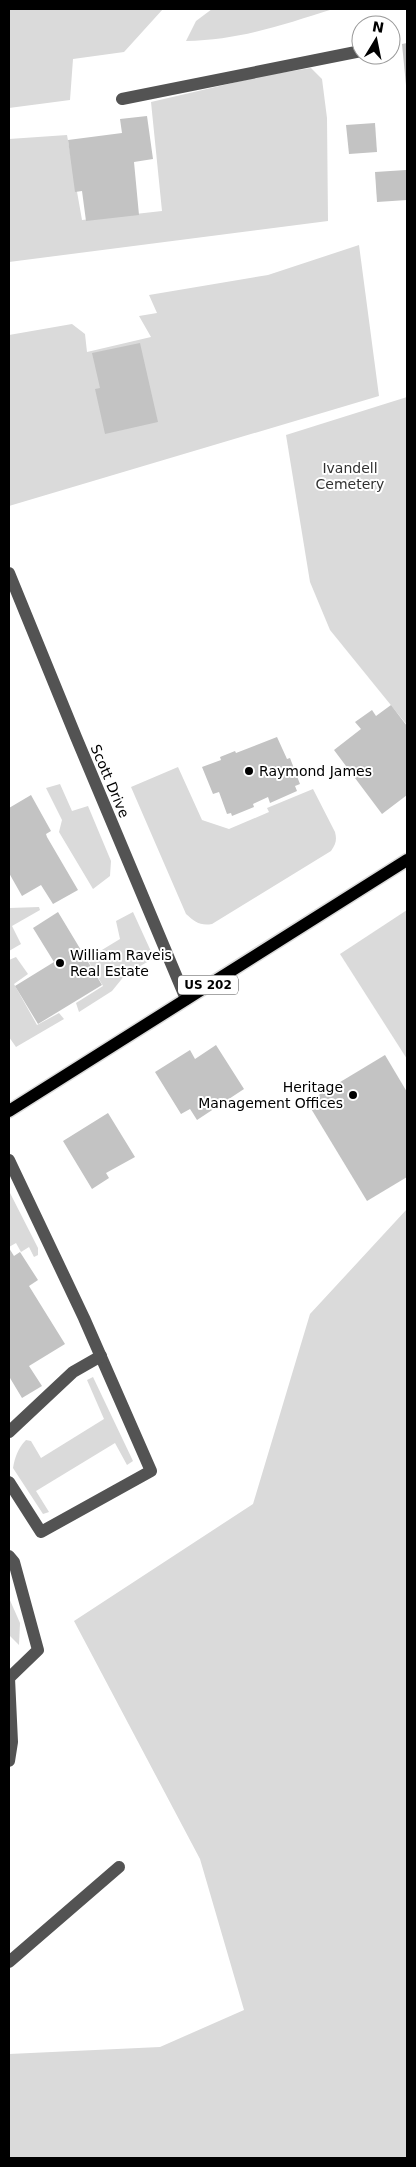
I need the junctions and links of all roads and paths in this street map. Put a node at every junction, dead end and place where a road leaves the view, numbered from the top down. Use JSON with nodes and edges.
{"nodes":[{"id":1,"x":351,"y":53,"type":"edge"},
{"id":2,"x":122,"y":99,"type":"dead end"},
{"id":3,"x":9,"y":573,"type":"edge"},
{"id":4,"x":407,"y":860,"type":"edge"},
{"id":5,"x":186,"y":998,"type":"junction"},
{"id":6,"x":9,"y":1111,"type":"edge"},
{"id":7,"x":9,"y":1160,"type":"edge"},
{"id":8,"x":101,"y":1356,"type":"junction"},
{"id":9,"x":9,"y":1432,"type":"edge"},
{"id":10,"x":9,"y":1482,"type":"edge"},
{"id":11,"x":9,"y":1556,"type":"edge"},
{"id":12,"x":9,"y":1678,"type":"edge"},
{"id":13,"x":9,"y":1761,"type":"edge"},
{"id":14,"x":119,"y":1867,"type":"dead end"},
{"id":15,"x":9,"y":1962,"type":"edge"}],
"edges":[{"from":1,"to":2,"type":"street"},
{"from":3,"to":5,"type":"street","name":"Scott Drive"},
{"from":4,"to":5,"type":"main road","number":"US 202"},
{"from":5,"to":6,"type":"main road","number":"US 202"},
{"from":7,"to":8,"type":"street"},
{"from":8,"to":9,"type":"street"},
{"from":8,"to":10,"type":"street"},
{"from":11,"to":12,"type":"street"},
{"from":12,"to":13,"type":"street"},
{"from":14,"to":15,"type":"street"}]}
